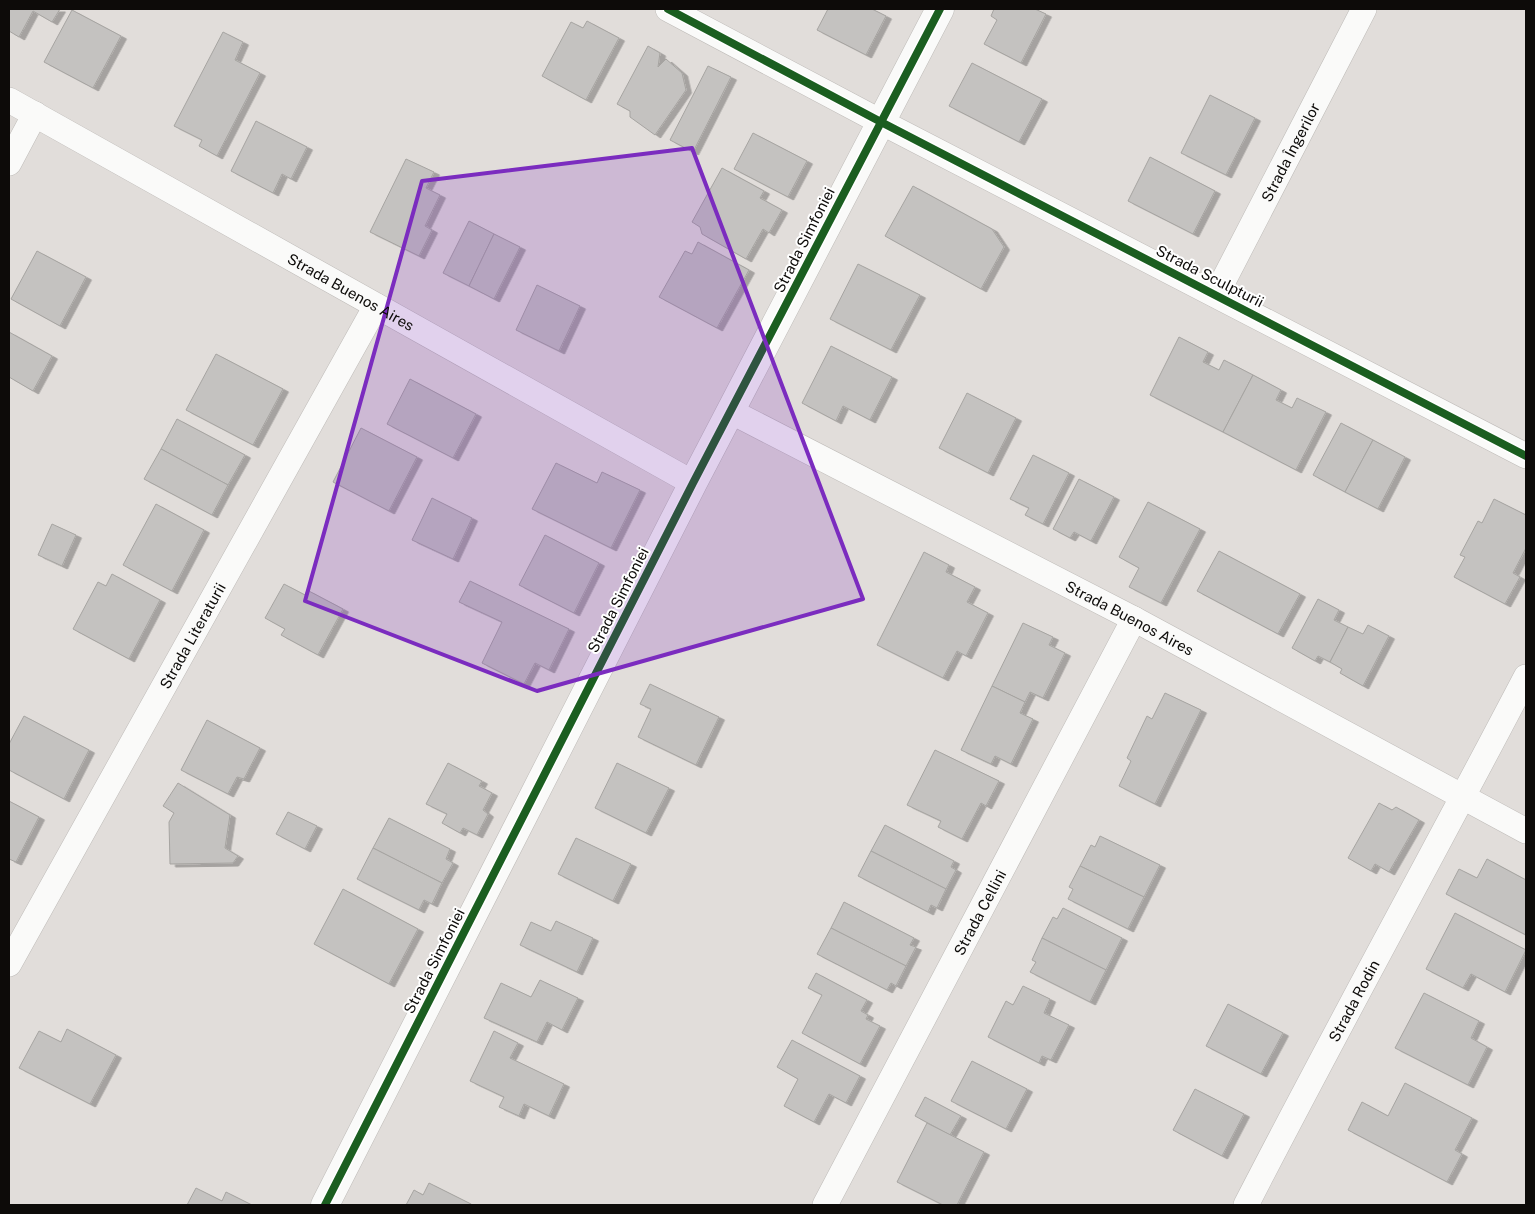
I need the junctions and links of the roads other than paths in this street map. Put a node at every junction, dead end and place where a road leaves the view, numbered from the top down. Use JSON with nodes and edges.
{"nodes":[{"id":1,"x":668,"y":9,"type":"edge"},
{"id":2,"x":940,"y":9,"type":"edge"},
{"id":3,"x":1364,"y":9,"type":"edge"},
{"id":4,"x":9,"y":100,"type":"edge"},
{"id":5,"x":35,"y":114,"type":"junction"},
{"id":6,"x":881,"y":122,"type":"junction"},
{"id":7,"x":9,"y":162,"type":"edge"},
{"id":8,"x":1216,"y":295,"type":"junction"},
{"id":9,"x":376,"y":306,"type":"junction"},
{"id":10,"x":730,"y":412,"type":"junction"},
{"id":11,"x":1526,"y":456,"type":"edge"},
{"id":12,"x":693,"y":483,"type":"junction"},
{"id":13,"x":1134,"y":619,"type":"junction"},
{"id":14,"x":1526,"y":677,"type":"edge"},
{"id":15,"x":1464,"y":796,"type":"junction"},
{"id":16,"x":1526,"y":831,"type":"edge"},
{"id":17,"x":9,"y":964,"type":"edge"},
{"id":18,"x":325,"y":1205,"type":"edge"},
{"id":19,"x":825,"y":1205,"type":"edge"},
{"id":20,"x":1246,"y":1205,"type":"edge"}],
"edges":[{"from":1,"to":6,"type":"street","name":"Strada Sculpturii"},
{"from":2,"to":6,"type":"street","name":"Strada Simfoniei"},
{"from":3,"to":8,"type":"street","name":"Strada Îngerilor"},
{"from":4,"to":5,"type":"street","name":"Strada Buenos Aires"},
{"from":5,"to":7,"type":"street"},
{"from":5,"to":9,"type":"street","name":"Strada Buenos Aires"},
{"from":6,"to":8,"type":"street","name":"Strada Sculpturii"},
{"from":6,"to":10,"type":"street","name":"Strada Simfoniei"},
{"from":8,"to":11,"type":"street","name":"Strada Sculpturii"},
{"from":9,"to":12,"type":"street","name":"Strada Buenos Aires"},
{"from":9,"to":17,"type":"street","name":"Strada Literaturii"},
{"from":10,"to":12,"type":"street","name":"Strada Simfoniei"},
{"from":10,"to":13,"type":"street","name":"Strada Buenos Aires"},
{"from":12,"to":18,"type":"street","name":"Strada Simfoniei"},
{"from":13,"to":15,"type":"street","name":"Strada Buenos Aires"},
{"from":13,"to":19,"type":"street","name":"Strada Cellini"},
{"from":14,"to":15,"type":"street"},
{"from":15,"to":16,"type":"street","name":"Strada Buenos Aires"},
{"from":15,"to":20,"type":"street","name":"Strada Rodin"}]}
